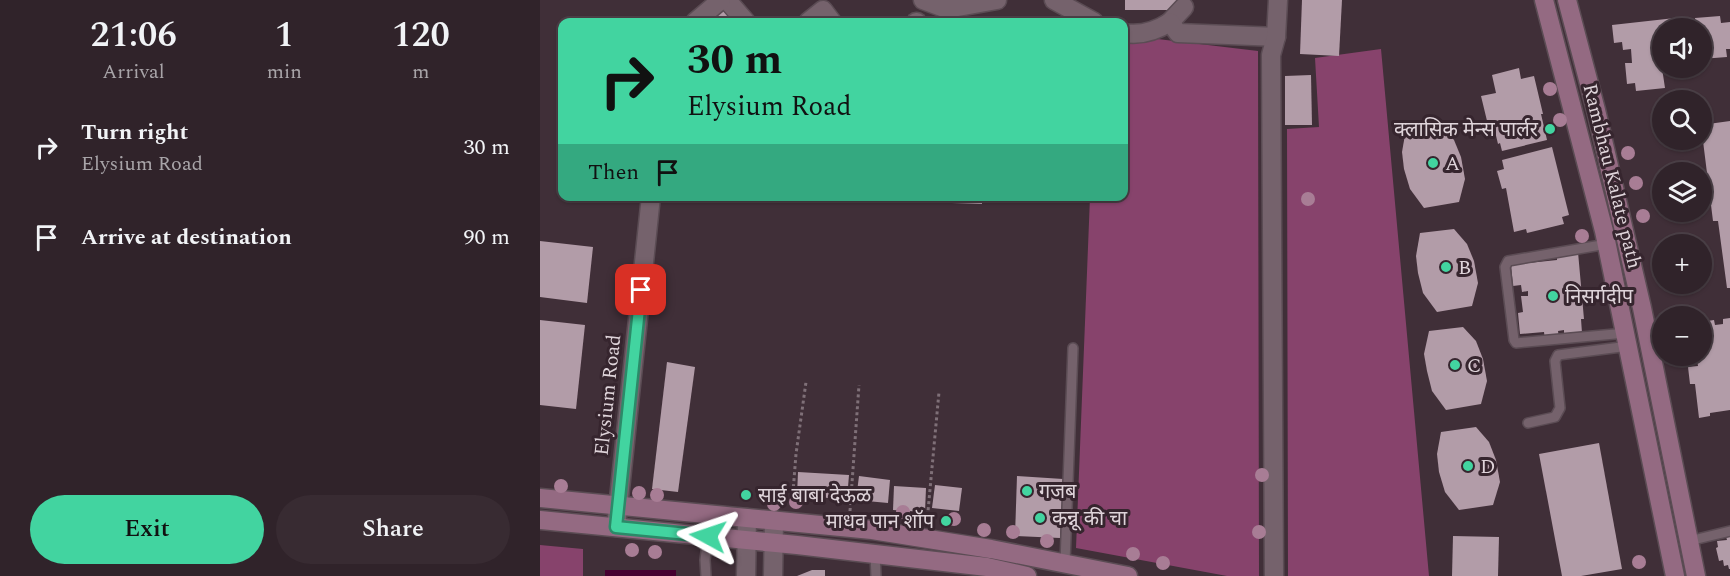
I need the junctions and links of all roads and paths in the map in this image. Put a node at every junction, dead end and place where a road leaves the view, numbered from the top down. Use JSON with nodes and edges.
{"nodes":[{"id":1,"x":721,"y":0,"type":"edge"},
{"id":2,"x":727,"y":0,"type":"edge"},
{"id":3,"x":923,"y":0,"type":"edge"},
{"id":4,"x":997,"y":0,"type":"edge"},
{"id":5,"x":1054,"y":0,"type":"edge"},
{"id":6,"x":1278,"y":0,"type":"edge"},
{"id":7,"x":1544,"y":0,"type":"edge"},
{"id":8,"x":1567,"y":0,"type":"edge"},
{"id":9,"x":1184,"y":7,"type":"dead end"},
{"id":10,"x":700,"y":18,"type":"edge"},
{"id":11,"x":743,"y":18,"type":"edge"},
{"id":12,"x":813,"y":18,"type":"edge"},
{"id":13,"x":829,"y":18,"type":"edge"},
{"id":14,"x":1087,"y":18,"type":"edge"},
{"id":15,"x":1170,"y":22,"type":"junction"},
{"id":16,"x":1128,"y":34,"type":"edge"},
{"id":17,"x":1275,"y":37,"type":"junction"},
{"id":18,"x":1582,"y":62,"type":"junction"},
{"id":19,"x":1563,"y":67,"type":"junction"},
{"id":20,"x":650,"y":201,"type":"edge"},
{"id":21,"x":1623,"y":227,"type":"junction"},
{"id":22,"x":1606,"y":238,"type":"junction"},
{"id":23,"x":1627,"y":339,"type":"junction"},
{"id":24,"x":1073,"y":348,"type":"dead end"},
{"id":25,"x":806,"y":382,"type":"dead end"},
{"id":26,"x":859,"y":385,"type":"dead end"},
{"id":27,"x":939,"y":392,"type":"dead end"},
{"id":28,"x":1528,"y":423,"type":"dead end"},
{"id":29,"x":540,"y":498,"type":"edge"},
{"id":30,"x":619,"y":507,"type":"junction"},
{"id":31,"x":747,"y":518,"type":"junction"},
{"id":32,"x":540,"y":520,"type":"edge"},
{"id":33,"x":782,"y":520,"type":"junction"},
{"id":34,"x":616,"y":527,"type":"junction"},
{"id":35,"x":848,"y":527,"type":"junction"},
{"id":36,"x":1730,"y":531,"type":"edge"},
{"id":37,"x":708,"y":536,"type":"junction"},
{"id":38,"x":925,"y":538,"type":"junction"},
{"id":39,"x":746,"y":541,"type":"junction"},
{"id":40,"x":1689,"y":541,"type":"junction"},
{"id":41,"x":773,"y":544,"type":"junction"},
{"id":42,"x":875,"y":555,"type":"junction"},
{"id":43,"x":1065,"y":563,"type":"junction"},
{"id":44,"x":986,"y":565,"type":"edge"},
{"id":45,"x":706,"y":576,"type":"edge"},
{"id":46,"x":746,"y":576,"type":"edge"},
{"id":47,"x":773,"y":576,"type":"edge"},
{"id":48,"x":876,"y":576,"type":"edge"},
{"id":49,"x":1028,"y":576,"type":"edge"},
{"id":50,"x":1128,"y":576,"type":"edge"},
{"id":51,"x":1274,"y":576,"type":"edge"},
{"id":52,"x":1675,"y":576,"type":"edge"},
{"id":53,"x":1696,"y":576,"type":"edge"}],
"edges":[{"from":1,"to":10,"type":"street"},
{"from":2,"to":11,"type":"street"},
{"from":3,"to":4,"type":"street"},
{"from":5,"to":14,"type":"street"},
{"from":6,"to":17,"type":"street"},
{"from":7,"to":19,"type":"main road","name":"Rambhau Kalate path"},
{"from":8,"to":18,"type":"main road","name":"Rambhau Kalate path"},
{"from":9,"to":15,"type":"street"},
{"from":12,"to":13,"type":"street"},
{"from":15,"to":16,"type":"street"},
{"from":15,"to":17,"type":"street"},
{"from":17,"to":51,"type":"street"},
{"from":18,"to":19,"type":"street"},
{"from":18,"to":21,"type":"main road","name":"Rambhau Kalate path"},
{"from":19,"to":22,"type":"main road","name":"Rambhau Kalate path"},
{"from":20,"to":30,"type":"street","name":"Elysium Road"},
{"from":21,"to":22,"type":"street"},
{"from":21,"to":40,"type":"main road","name":"Rambhau Kalate path"},
{"from":22,"to":23,"type":"main road","name":"Rambhau Kalate path"},
{"from":22,"to":23,"type":"lane"},
{"from":23,"to":28,"type":"lane"},
{"from":23,"to":52,"type":"main road","name":"Rambhau Kalate path"},
{"from":24,"to":43,"type":"lane"},
{"from":25,"to":33,"type":"path"},
{"from":26,"to":35,"type":"path"},
{"from":27,"to":38,"type":"path"},
{"from":29,"to":30,"type":"main road"},
{"from":30,"to":31,"type":"main road"},
{"from":30,"to":34,"type":"street","name":"Elysium Road"},
{"from":31,"to":33,"type":"main road"},
{"from":31,"to":39,"type":"street"},
{"from":32,"to":34,"type":"main road"},
{"from":33,"to":35,"type":"main road"},
{"from":33,"to":41,"type":"street"},
{"from":34,"to":37,"type":"main road"},
{"from":35,"to":38,"type":"main road"},
{"from":36,"to":40,"type":"lane"},
{"from":37,"to":39,"type":"main road"},
{"from":37,"to":45,"type":"lane"},
{"from":38,"to":44,"type":"main road"},
{"from":39,"to":41,"type":"main road"},
{"from":39,"to":46,"type":"street"},
{"from":40,"to":53,"type":"main road","name":"Rambhau Kalate path"},
{"from":41,"to":42,"type":"main road"},
{"from":41,"to":47,"type":"street"},
{"from":42,"to":44,"type":"main road"},
{"from":42,"to":48,"type":"lane"},
{"from":43,"to":44,"type":"main road"},
{"from":43,"to":50,"type":"main road"},
{"from":44,"to":49,"type":"main road"}]}
